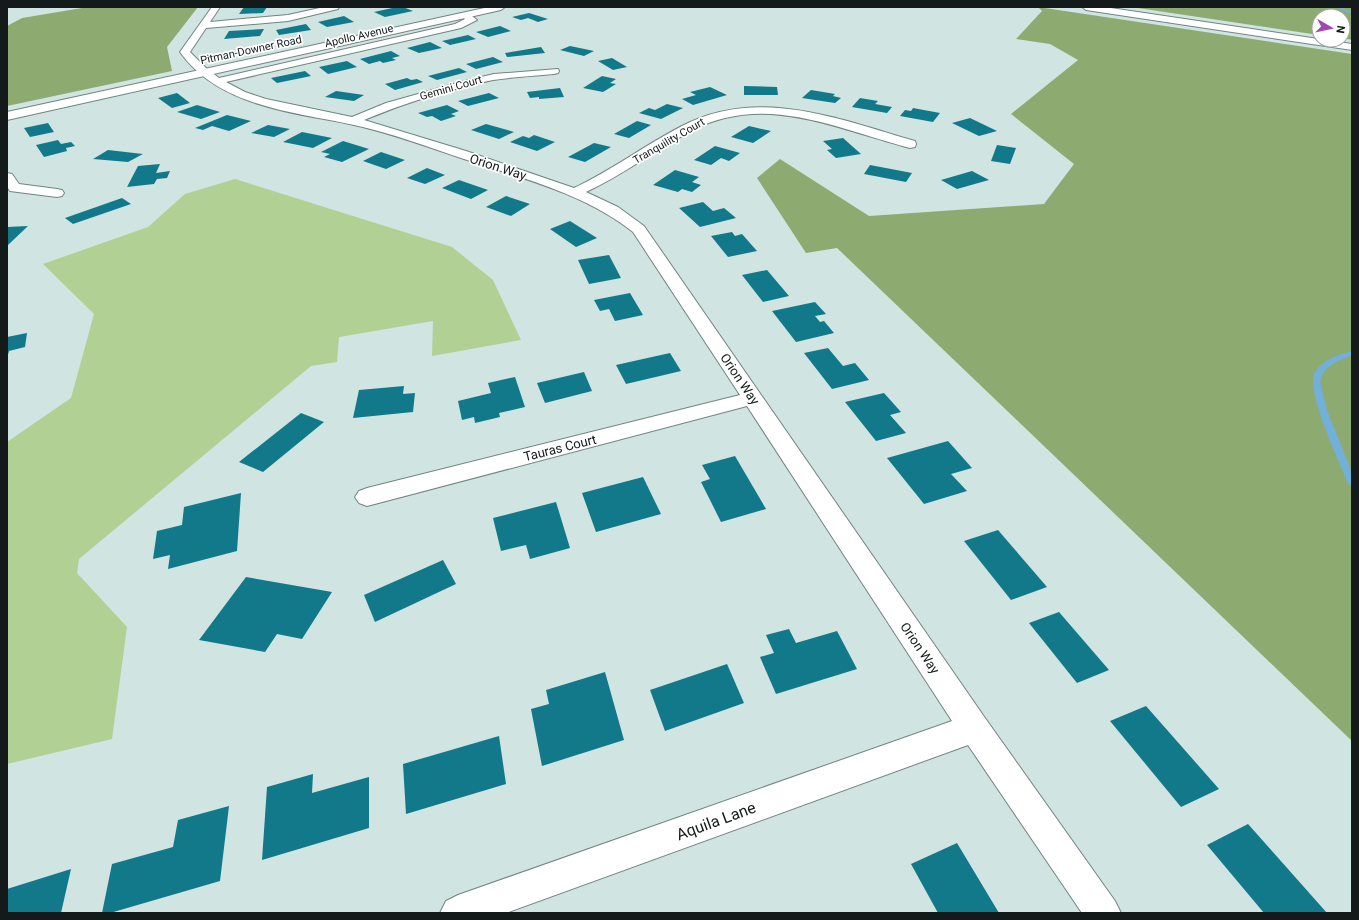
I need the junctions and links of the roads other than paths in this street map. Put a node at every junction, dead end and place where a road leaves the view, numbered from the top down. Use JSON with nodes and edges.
{"nodes":[{"id":1,"x":216,"y":7,"type":"edge"},
{"id":2,"x":501,"y":7,"type":"edge"},
{"id":3,"x":1086,"y":7,"type":"edge"},
{"id":4,"x":335,"y":8,"type":"edge"},
{"id":5,"x":465,"y":15,"type":"junction"},
{"id":6,"x":204,"y":25,"type":"junction"},
{"id":7,"x":1352,"y":47,"type":"edge"},
{"id":8,"x":554,"y":71,"type":"dead end"},
{"id":9,"x":212,"y":77,"type":"junction"},
{"id":10,"x":7,"y":116,"type":"edge"},
{"id":11,"x":352,"y":121,"type":"junction"},
{"id":12,"x":910,"y":144,"type":"dead end"},
{"id":13,"x":7,"y":177,"type":"edge"},
{"id":14,"x":57,"y":193,"type":"dead end"},
{"id":15,"x":574,"y":193,"type":"junction"},
{"id":16,"x":753,"y":398,"type":"junction"},
{"id":17,"x":367,"y":497,"type":"dead end"},
{"id":18,"x":974,"y":728,"type":"junction"},
{"id":19,"x":458,"y":913,"type":"edge"},
{"id":20,"x":1103,"y":913,"type":"edge"}],
"edges":[{"from":1,"to":6,"type":"street"},
{"from":2,"to":5,"type":"street","name":"Pitman-Downer Road"},
{"from":3,"to":7,"type":"street"},
{"from":4,"to":6,"type":"street"},
{"from":5,"to":9,"type":"street","name":"Pitman-Downer Road"},
{"from":5,"to":9,"type":"street","name":"Apollo Avenue"},
{"from":6,"to":9,"type":"street","name":"Orion Way"},
{"from":8,"to":11,"type":"street","name":"Gemini Court"},
{"from":9,"to":10,"type":"street","name":"Pitman-Downer Road"},
{"from":9,"to":11,"type":"street","name":"Orion Way"},
{"from":11,"to":15,"type":"street","name":"Orion Way"},
{"from":12,"to":15,"type":"street","name":"Tranquility Court"},
{"from":13,"to":14,"type":"street"},
{"from":15,"to":16,"type":"street","name":"Orion Way"},
{"from":16,"to":17,"type":"street","name":"Tauras Court"},
{"from":16,"to":18,"type":"street","name":"Orion Way"},
{"from":18,"to":19,"type":"street","name":"Aquila Lane"},
{"from":18,"to":20,"type":"street","name":"Orion Way"}]}
